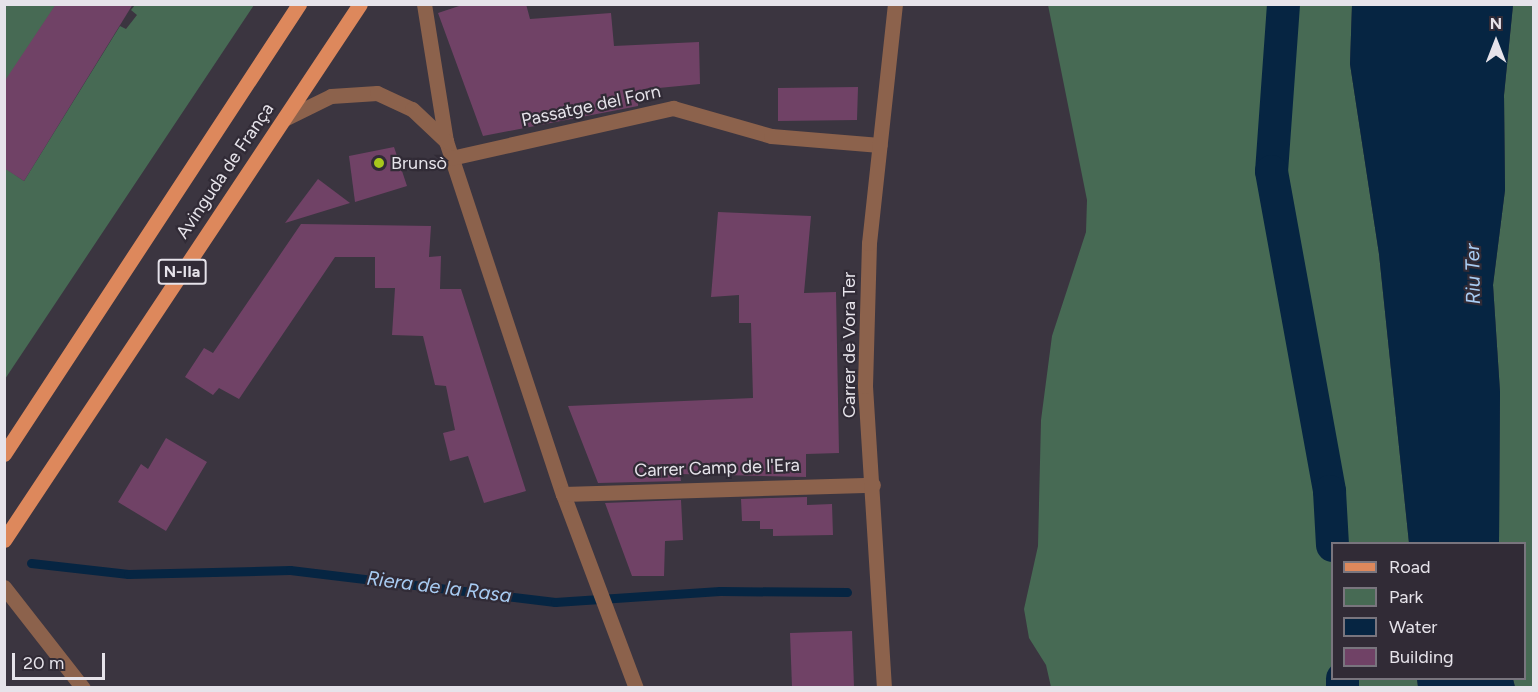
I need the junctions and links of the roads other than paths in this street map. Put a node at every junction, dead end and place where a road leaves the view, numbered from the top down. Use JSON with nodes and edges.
{"nodes":[{"id":1,"x":299,"y":4,"type":"edge"},
{"id":2,"x":360,"y":4,"type":"edge"},
{"id":3,"x":424,"y":4,"type":"edge"},
{"id":4,"x":895,"y":4,"type":"edge"},
{"id":5,"x":284,"y":118,"type":"junction"},
{"id":6,"x":446,"y":141,"type":"junction"},
{"id":7,"x":880,"y":145,"type":"junction"},
{"id":8,"x":451,"y":158,"type":"junction"},
{"id":9,"x":4,"y":454,"type":"edge"},
{"id":10,"x":873,"y":485,"type":"junction"},
{"id":11,"x":563,"y":494,"type":"junction"},
{"id":12,"x":4,"y":540,"type":"edge"},
{"id":13,"x":4,"y":587,"type":"edge"},
{"id":14,"x":83,"y":687,"type":"edge"},
{"id":15,"x":636,"y":687,"type":"edge"},
{"id":16,"x":884,"y":687,"type":"edge"}],
"edges":[{"from":1,"to":9,"type":"main road","name":"Avinguda de França","number":"N-IIa"},
{"from":2,"to":5,"type":"main road","name":"Avinguda de França","number":"N-IIa"},
{"from":3,"to":6,"type":"street"},
{"from":4,"to":7,"type":"street","name":"Carrer de Vora Ter"},
{"from":5,"to":6,"type":"street"},
{"from":5,"to":12,"type":"main road","name":"Avinguda de França","number":"N-IIa"},
{"from":6,"to":8,"type":"street"},
{"from":7,"to":8,"type":"street","name":"Passatge del Forn"},
{"from":7,"to":10,"type":"street","name":"Carrer de Vora Ter"},
{"from":8,"to":11,"type":"street"},
{"from":10,"to":11,"type":"street","name":"Carrer Camp de l'Era"},
{"from":10,"to":16,"type":"street","name":"Carrer de Vora Ter"},
{"from":11,"to":15,"type":"street"},
{"from":13,"to":14,"type":"street"}]}
